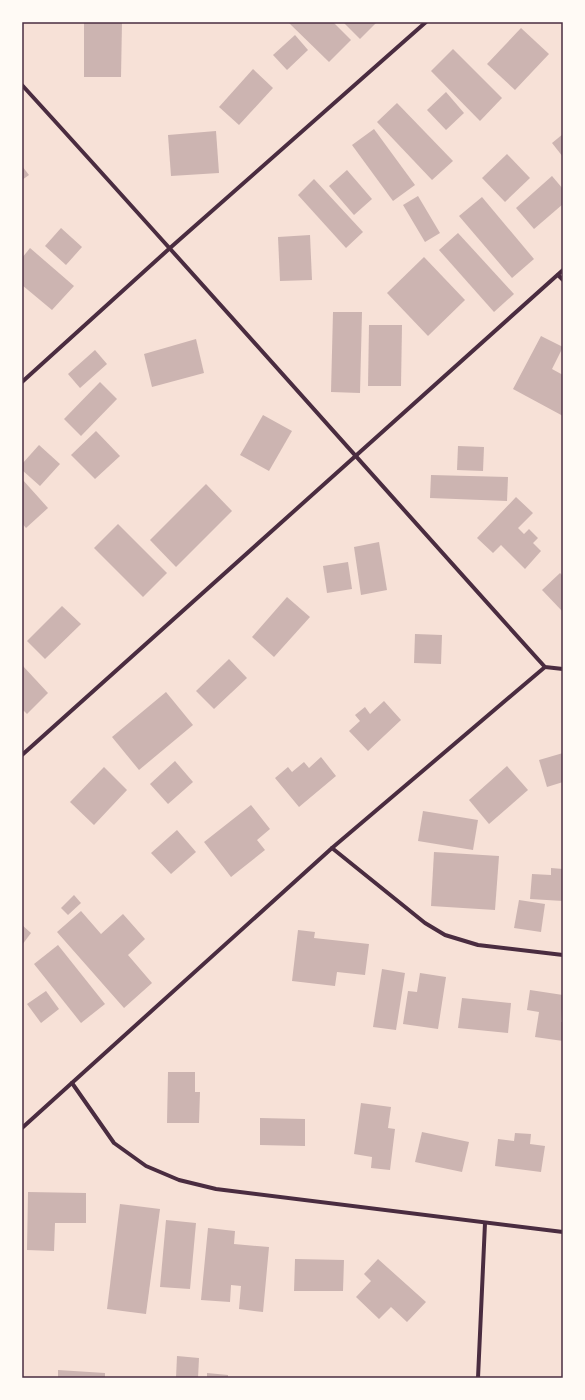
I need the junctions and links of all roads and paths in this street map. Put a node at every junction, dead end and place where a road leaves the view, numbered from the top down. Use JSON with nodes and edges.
{"nodes":[{"id":1,"x":426,"y":22,"type":"edge"},
{"id":2,"x":22,"y":85,"type":"edge"},
{"id":3,"x":170,"y":248,"type":"junction"},
{"id":4,"x":563,"y":270,"type":"edge"},
{"id":5,"x":558,"y":275,"type":"junction"},
{"id":6,"x":563,"y":280,"type":"edge"},
{"id":7,"x":22,"y":382,"type":"edge"},
{"id":8,"x":354,"y":456,"type":"junction"},
{"id":9,"x":545,"y":667,"type":"junction"},
{"id":10,"x":563,"y":670,"type":"edge"},
{"id":11,"x":22,"y":755,"type":"edge"},
{"id":12,"x":332,"y":848,"type":"junction"},
{"id":13,"x":563,"y":955,"type":"edge"},
{"id":14,"x":72,"y":1083,"type":"junction"},
{"id":15,"x":22,"y":1128,"type":"edge"},
{"id":16,"x":485,"y":1223,"type":"junction"},
{"id":17,"x":563,"y":1232,"type":"edge"},
{"id":18,"x":478,"y":1378,"type":"edge"}],
"edges":[{"from":1,"to":3,"type":"street"},
{"from":2,"to":3,"type":"street"},
{"from":3,"to":7,"type":"street"},
{"from":3,"to":8,"type":"street"},
{"from":4,"to":5,"type":"street"},
{"from":5,"to":6,"type":"street"},
{"from":5,"to":8,"type":"street"},
{"from":8,"to":9,"type":"street"},
{"from":8,"to":11,"type":"street"},
{"from":9,"to":10,"type":"street"},
{"from":9,"to":12,"type":"street"},
{"from":12,"to":13,"type":"street"},
{"from":12,"to":14,"type":"street"},
{"from":14,"to":15,"type":"street"},
{"from":14,"to":16,"type":"street"},
{"from":16,"to":17,"type":"street"},
{"from":16,"to":18,"type":"street"}]}
